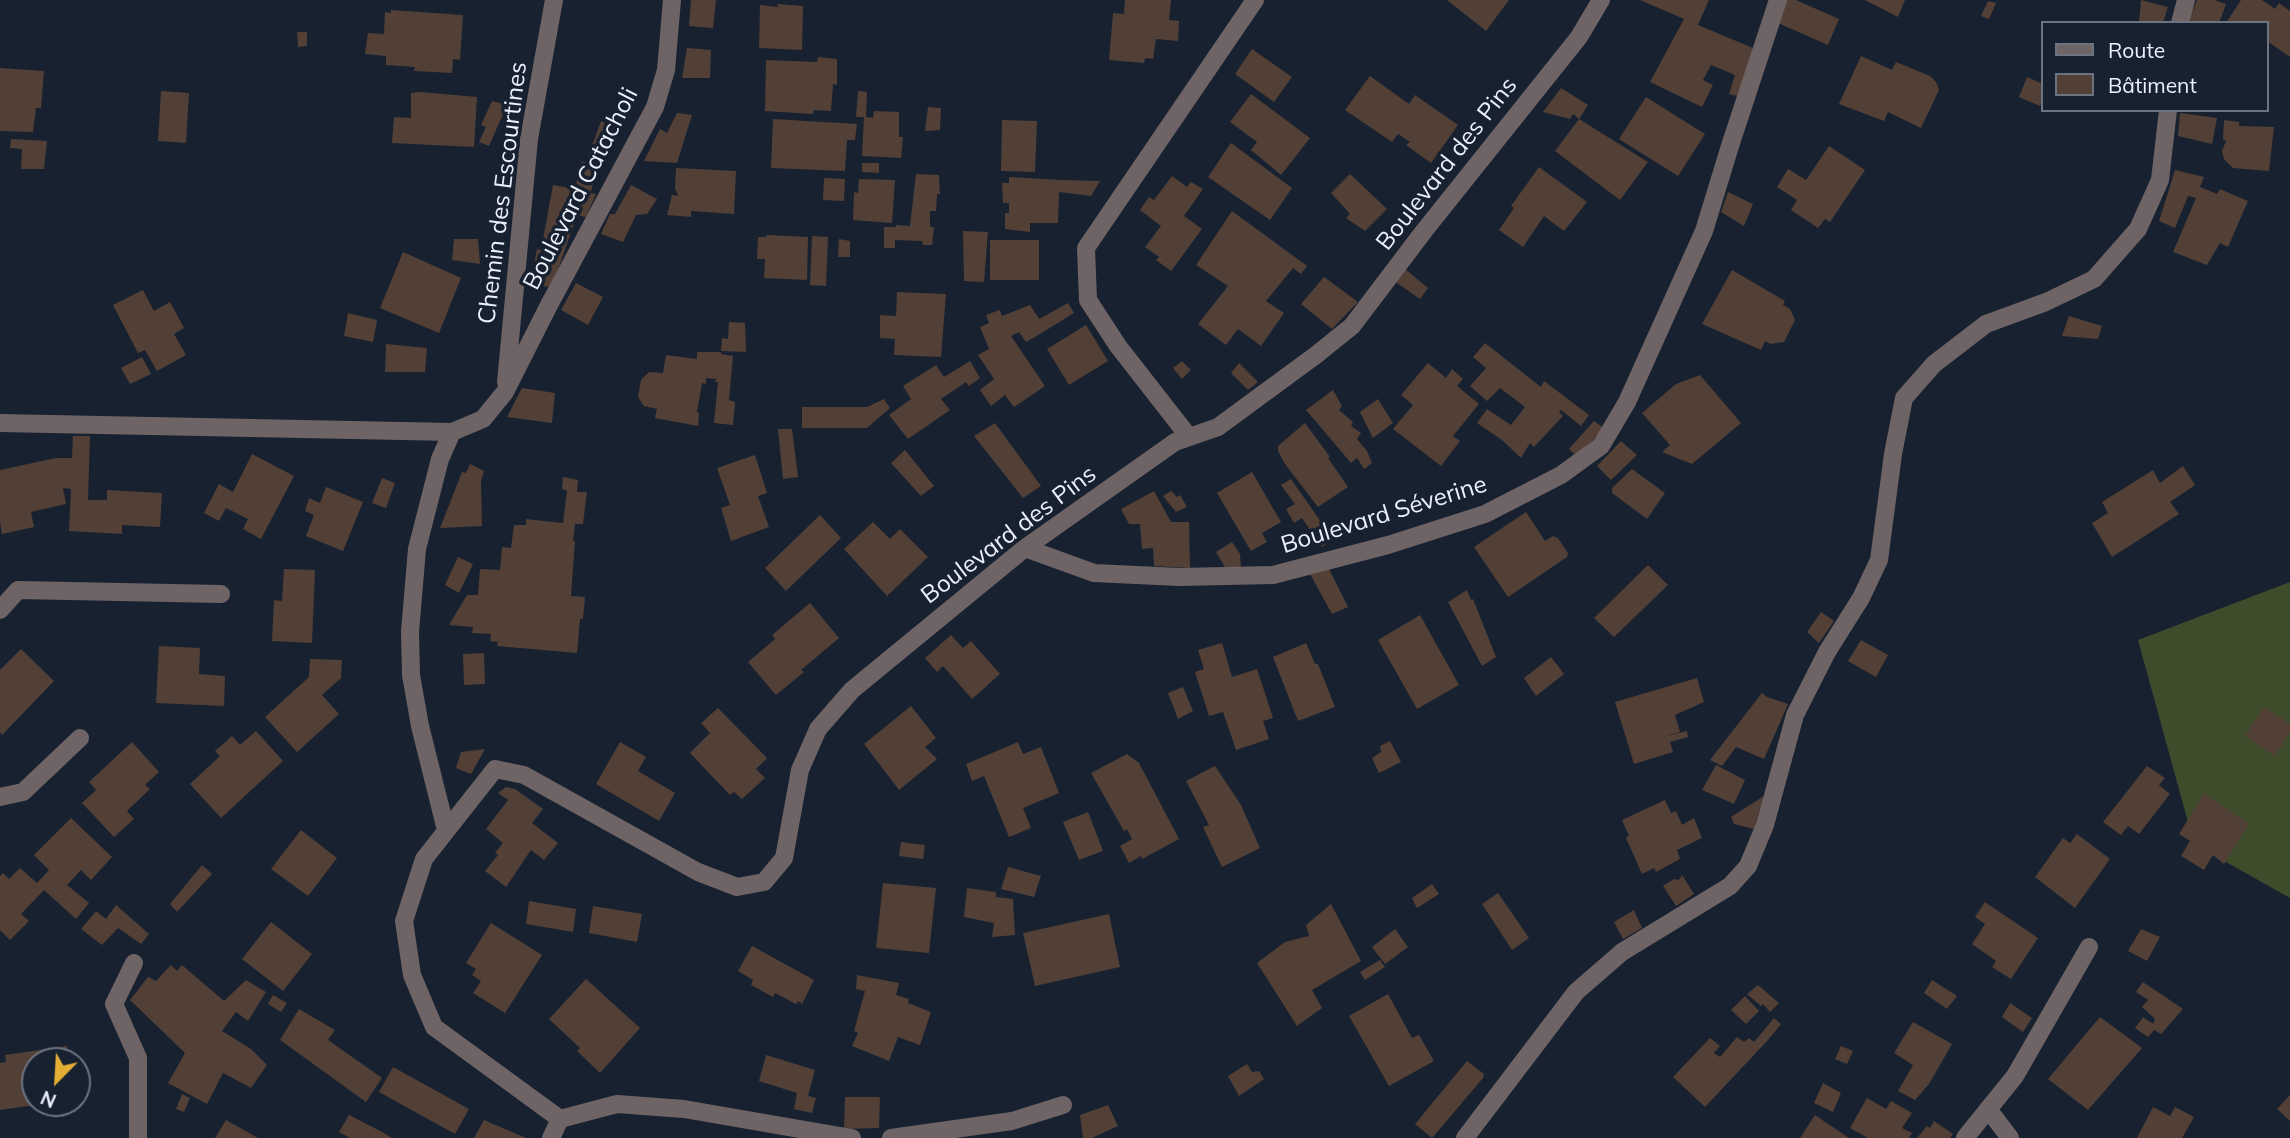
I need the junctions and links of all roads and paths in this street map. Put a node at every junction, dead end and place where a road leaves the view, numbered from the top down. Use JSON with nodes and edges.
{"nodes":[{"id":1,"x":554,"y":0,"type":"edge"},
{"id":2,"x":672,"y":0,"type":"edge"},
{"id":3,"x":1255,"y":0,"type":"edge"},
{"id":4,"x":1601,"y":0,"type":"edge"},
{"id":5,"x":1778,"y":0,"type":"edge"},
{"id":6,"x":2186,"y":0,"type":"edge"},
{"id":7,"x":1245,"y":8,"type":"edge"},
{"id":8,"x":2181,"y":21,"type":"edge"},
{"id":9,"x":2168,"y":112,"type":"edge"},
{"id":10,"x":505,"y":392,"type":"junction"},
{"id":11,"x":0,"y":423,"type":"edge"},
{"id":12,"x":452,"y":432,"type":"junction"},
{"id":13,"x":1189,"y":437,"type":"junction"},
{"id":14,"x":1025,"y":548,"type":"junction"},
{"id":15,"x":221,"y":594,"type":"dead end"},
{"id":16,"x":0,"y":610,"type":"edge"},
{"id":17,"x":80,"y":738,"type":"dead end"},
{"id":18,"x":0,"y":797,"type":"edge"},
{"id":19,"x":446,"y":830,"type":"junction"},
{"id":20,"x":2090,"y":947,"type":"dead end"},
{"id":21,"x":134,"y":963,"type":"dead end"},
{"id":22,"x":1063,"y":1105,"type":"dead end"},
{"id":23,"x":1989,"y":1109,"type":"junction"},
{"id":24,"x":560,"y":1119,"type":"junction"},
{"id":25,"x":138,"y":1138,"type":"edge"},
{"id":26,"x":551,"y":1138,"type":"edge"},
{"id":27,"x":852,"y":1138,"type":"edge"},
{"id":28,"x":891,"y":1138,"type":"edge"},
{"id":29,"x":1465,"y":1138,"type":"edge"},
{"id":30,"x":1965,"y":1138,"type":"edge"},
{"id":31,"x":2010,"y":1138,"type":"edge"}],
"edges":[{"from":1,"to":10,"type":"street","name":"Chemin des Escourtines"},
{"from":2,"to":10,"type":"street","name":"Boulevard Catacholi"},
{"from":3,"to":7,"type":"street"},
{"from":4,"to":13,"type":"street","name":"Boulevard des Pins"},
{"from":5,"to":14,"type":"street","name":"Boulevard Séverine"},
{"from":6,"to":8,"type":"street"},
{"from":7,"to":13,"type":"street"},
{"from":9,"to":29,"type":"street"},
{"from":10,"to":12,"type":"street","name":"Boulevard Catacholi"},
{"from":11,"to":12,"type":"street"},
{"from":12,"to":19,"type":"street"},
{"from":13,"to":14,"type":"street","name":"Boulevard des Pins"},
{"from":14,"to":19,"type":"street","name":"Boulevard des Pins"},
{"from":15,"to":16,"type":"street"},
{"from":17,"to":18,"type":"street"},
{"from":19,"to":24,"type":"street"},
{"from":20,"to":23,"type":"street"},
{"from":21,"to":25,"type":"street"},
{"from":22,"to":28,"type":"street"},
{"from":23,"to":30,"type":"street"},
{"from":23,"to":31,"type":"street"},
{"from":24,"to":26,"type":"street"},
{"from":24,"to":27,"type":"street"}]}
